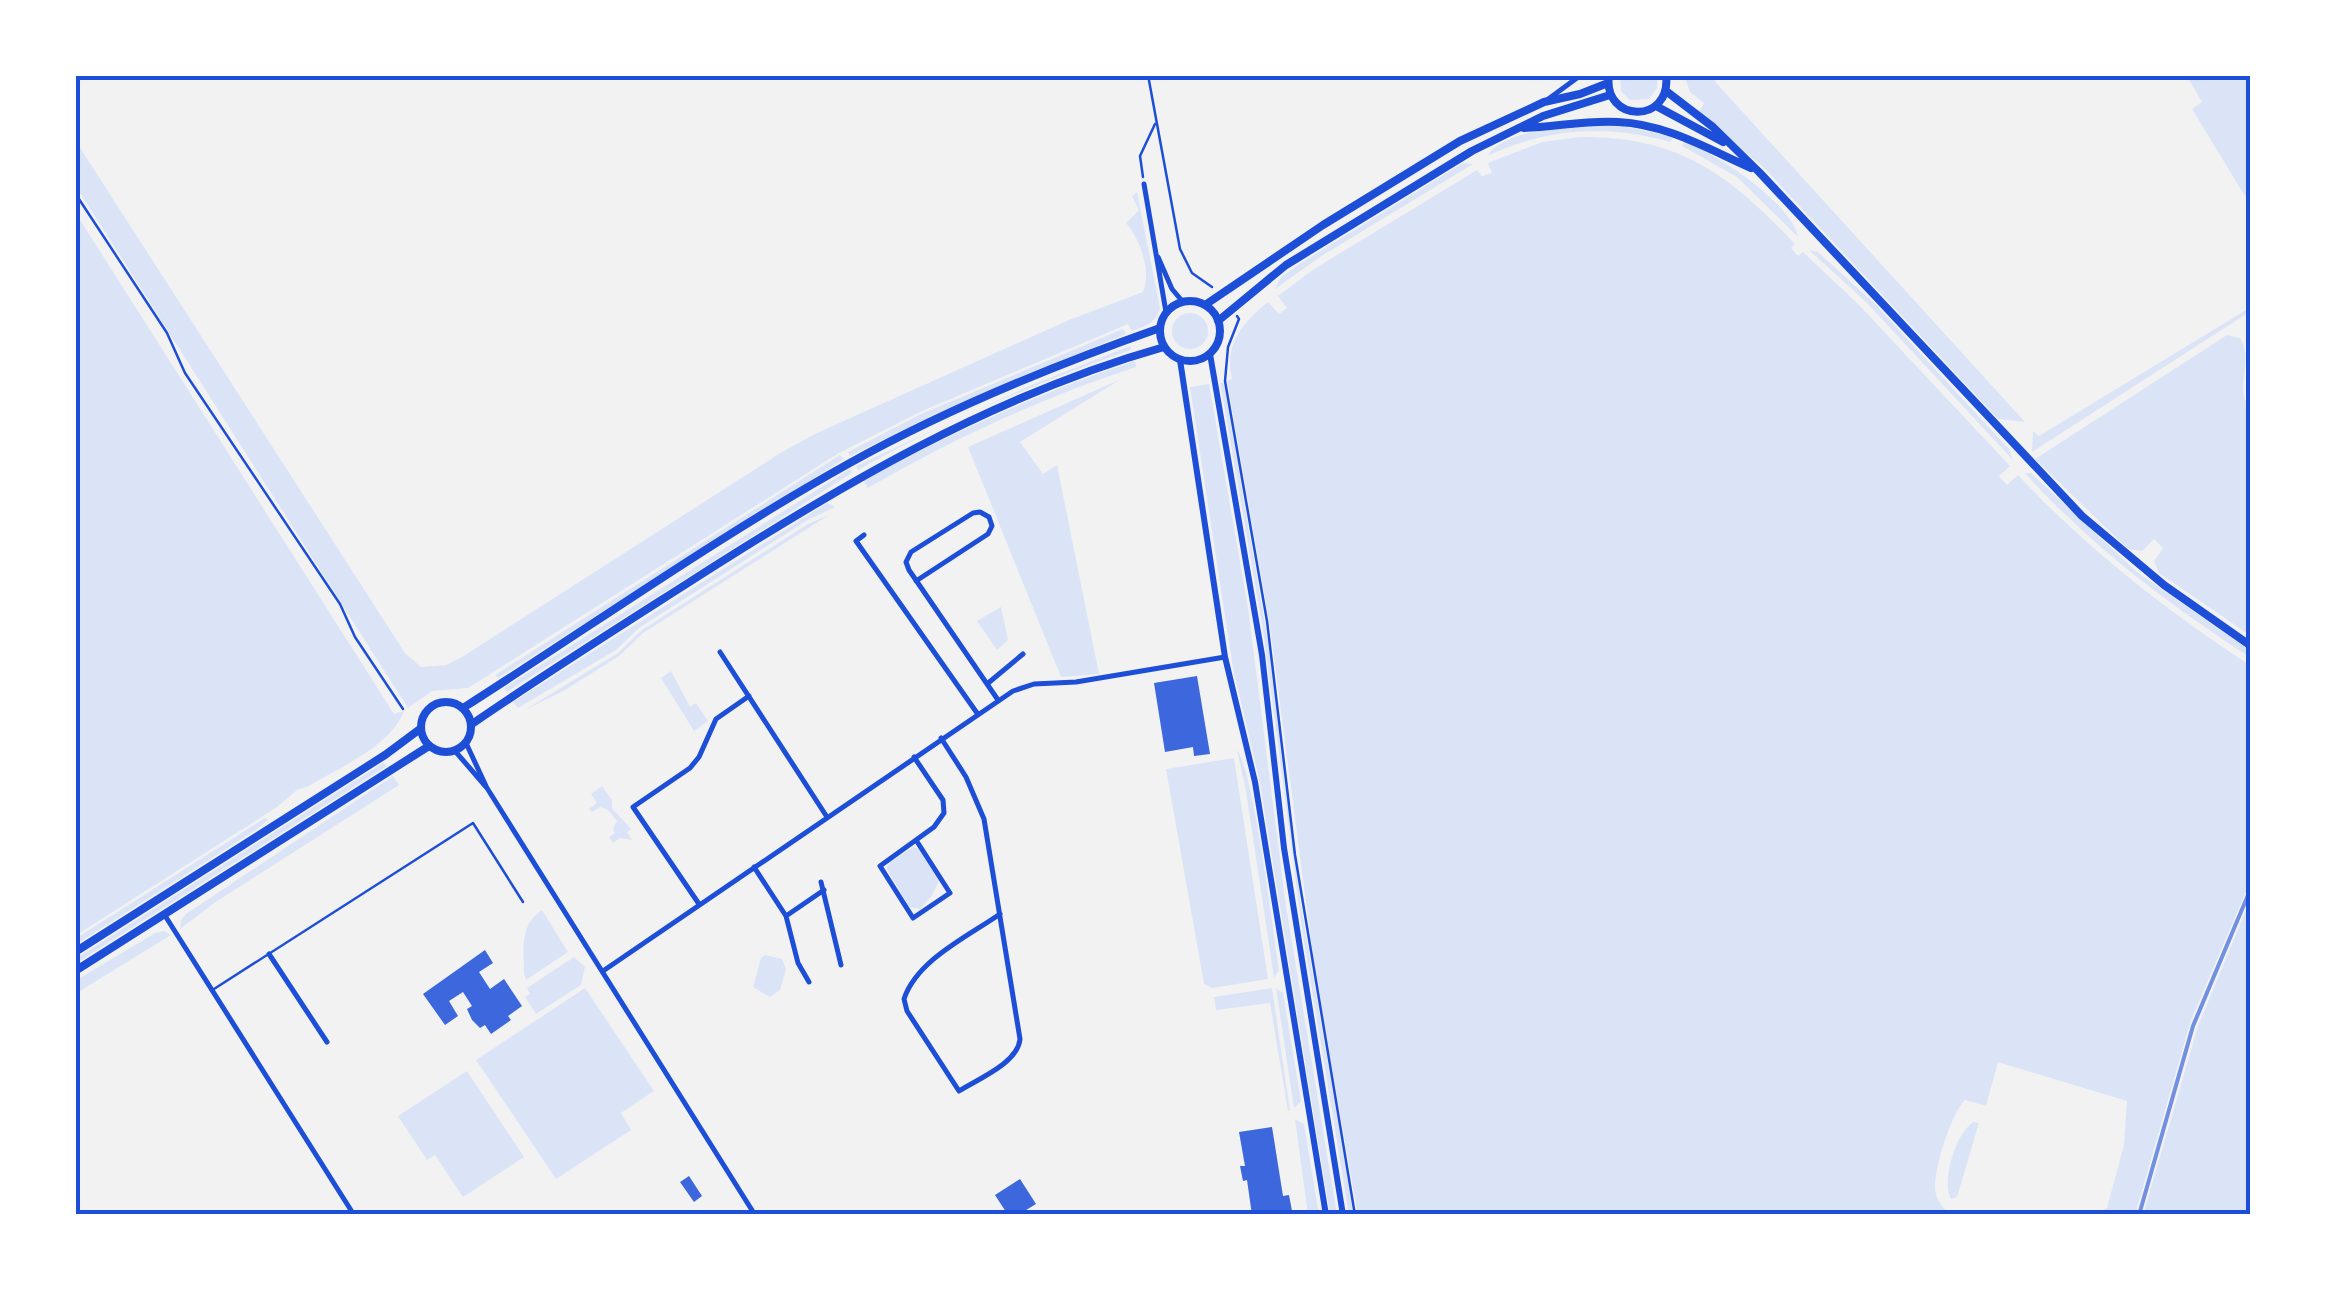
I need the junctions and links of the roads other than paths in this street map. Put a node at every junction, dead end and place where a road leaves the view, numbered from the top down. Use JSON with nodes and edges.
{"nodes":[{"id":1,"x":1581,"y":75,"type":"edge"},
{"id":2,"x":1666,"y":75,"type":"edge"},
{"id":3,"x":1608,"y":79,"type":"edge"},
{"id":4,"x":1666,"y":91,"type":"junction"},
{"id":5,"x":1610,"y":95,"type":"junction"},
{"id":6,"x":1544,"y":102,"type":"junction"},
{"id":7,"x":1656,"y":106,"type":"junction"},
{"id":8,"x":1523,"y":128,"type":"junction"},
{"id":9,"x":1732,"y":146,"type":"junction"},
{"id":10,"x":1759,"y":172,"type":"junction"},
{"id":11,"x":1144,"y":184,"type":"road end"},
{"id":12,"x":1153,"y":246,"type":"junction"},
{"id":13,"x":1182,"y":302,"type":"junction"},
{"id":14,"x":1205,"y":306,"type":"junction"},
{"id":15,"x":1166,"y":312,"type":"junction"},
{"id":16,"x":1218,"y":321,"type":"junction"},
{"id":17,"x":1160,"y":328,"type":"junction"},
{"id":18,"x":1164,"y":347,"type":"junction"},
{"id":19,"x":1210,"y":354,"type":"junction"},
{"id":20,"x":1180,"y":360,"type":"junction"},
{"id":21,"x":864,"y":535,"type":"dead end"},
{"id":22,"x":916,"y":581,"type":"junction"},
{"id":23,"x":2251,"y":646,"type":"edge"},
{"id":24,"x":720,"y":652,"type":"dead end"},
{"id":25,"x":1024,"y":654,"type":"dead end"},
{"id":26,"x":1224,"y":657,"type":"junction"},
{"id":27,"x":987,"y":684,"type":"junction"},
{"id":28,"x":749,"y":696,"type":"junction"},
{"id":29,"x":998,"y":700,"type":"junction"},
{"id":30,"x":463,"y":708,"type":"junction"},
{"id":31,"x":977,"y":713,"type":"junction"},
{"id":32,"x":472,"y":724,"type":"junction"},
{"id":33,"x":420,"y":728,"type":"junction"},
{"id":34,"x":941,"y":738,"type":"junction"},
{"id":35,"x":466,"y":743,"type":"junction"},
{"id":36,"x":429,"y":746,"type":"junction"},
{"id":37,"x":455,"y":751,"type":"junction"},
{"id":38,"x":914,"y":757,"type":"junction"},
{"id":39,"x":487,"y":788,"type":"junction"},
{"id":40,"x":828,"y":816,"type":"junction"},
{"id":41,"x":916,"y":840,"type":"junction"},
{"id":42,"x":754,"y":867,"type":"junction"},
{"id":43,"x":821,"y":882,"type":"dead end"},
{"id":44,"x":824,"y":890,"type":"junction"},
{"id":45,"x":523,"y":902,"type":"dead end"},
{"id":46,"x":699,"y":905,"type":"junction"},
{"id":47,"x":164,"y":914,"type":"junction"},
{"id":48,"x":1000,"y":914,"type":"junction"},
{"id":49,"x":786,"y":916,"type":"junction"},
{"id":50,"x":75,"y":952,"type":"edge"},
{"id":51,"x":269,"y":954,"type":"junction"},
{"id":52,"x":842,"y":966,"type":"dead end"},
{"id":53,"x":75,"y":971,"type":"edge"},
{"id":54,"x":603,"y":971,"type":"junction"},
{"id":55,"x":808,"y":982,"type":"dead end"},
{"id":56,"x":212,"y":990,"type":"junction"},
{"id":57,"x":327,"y":1042,"type":"dead end"},
{"id":58,"x":354,"y":1215,"type":"edge"},
{"id":59,"x":755,"y":1215,"type":"edge"},
{"id":60,"x":1326,"y":1215,"type":"edge"},
{"id":61,"x":1343,"y":1215,"type":"edge"}],
"edges":[{"from":1,"to":6,"type":"street"},
{"from":2,"to":4,"type":"main road"},
{"from":3,"to":5,"type":"main road"},
{"from":3,"to":6,"type":"main road"},
{"from":4,"to":7,"type":"main road"},
{"from":4,"to":9,"type":"main road"},
{"from":5,"to":7,"type":"main road"},
{"from":5,"to":8,"type":"main road"},
{"from":6,"to":14,"type":"main road"},
{"from":7,"to":9,"type":"main road"},
{"from":8,"to":10,"type":"main road"},
{"from":8,"to":16,"type":"main road"},
{"from":9,"to":10,"type":"main road"},
{"from":10,"to":23,"type":"main road"},
{"from":11,"to":12,"type":"street"},
{"from":12,"to":13,"type":"street"},
{"from":12,"to":15,"type":"street"},
{"from":13,"to":14,"type":"main road"},
{"from":13,"to":15,"type":"main road"},
{"from":14,"to":16,"type":"main road"},
{"from":15,"to":17,"type":"main road"},
{"from":16,"to":19,"type":"main road"},
{"from":17,"to":18,"type":"main road"},
{"from":17,"to":30,"type":"main road"},
{"from":18,"to":20,"type":"main road"},
{"from":18,"to":32,"type":"main road"},
{"from":19,"to":20,"type":"main road"},
{"from":19,"to":61,"type":"street"},
{"from":20,"to":26,"type":"street"},
{"from":21,"to":31,"type":"street"},
{"from":22,"to":22,"type":"street"},
{"from":22,"to":27,"type":"street"},
{"from":24,"to":28,"type":"street"},
{"from":25,"to":27,"type":"street"},
{"from":26,"to":29,"type":"street"},
{"from":26,"to":60,"type":"street"},
{"from":27,"to":29,"type":"street"},
{"from":28,"to":40,"type":"street"},
{"from":28,"to":46,"type":"street"},
{"from":29,"to":31,"type":"street"},
{"from":30,"to":32,"type":"main road"},
{"from":30,"to":33,"type":"main road"},
{"from":31,"to":34,"type":"street"},
{"from":32,"to":35,"type":"main road"},
{"from":33,"to":36,"type":"main road"},
{"from":33,"to":50,"type":"main road"},
{"from":34,"to":38,"type":"street"},
{"from":34,"to":48,"type":"street"},
{"from":35,"to":37,"type":"main road"},
{"from":35,"to":39,"type":"street"},
{"from":36,"to":37,"type":"main road"},
{"from":36,"to":47,"type":"main road"},
{"from":37,"to":39,"type":"street"},
{"from":38,"to":40,"type":"street"},
{"from":38,"to":41,"type":"street"},
{"from":39,"to":54,"type":"street"},
{"from":40,"to":42,"type":"street"},
{"from":41,"to":41,"type":"street"},
{"from":42,"to":46,"type":"street"},
{"from":42,"to":49,"type":"street"},
{"from":43,"to":44,"type":"street"},
{"from":44,"to":49,"type":"street"},
{"from":44,"to":52,"type":"street"},
{"from":45,"to":51,"type":"lane"},
{"from":46,"to":54,"type":"street"},
{"from":47,"to":53,"type":"main road"},
{"from":47,"to":56,"type":"street"},
{"from":48,"to":48,"type":"street"},
{"from":49,"to":55,"type":"street"},
{"from":51,"to":56,"type":"lane"},
{"from":51,"to":57,"type":"street"},
{"from":54,"to":59,"type":"street"},
{"from":56,"to":58,"type":"street"}]}
